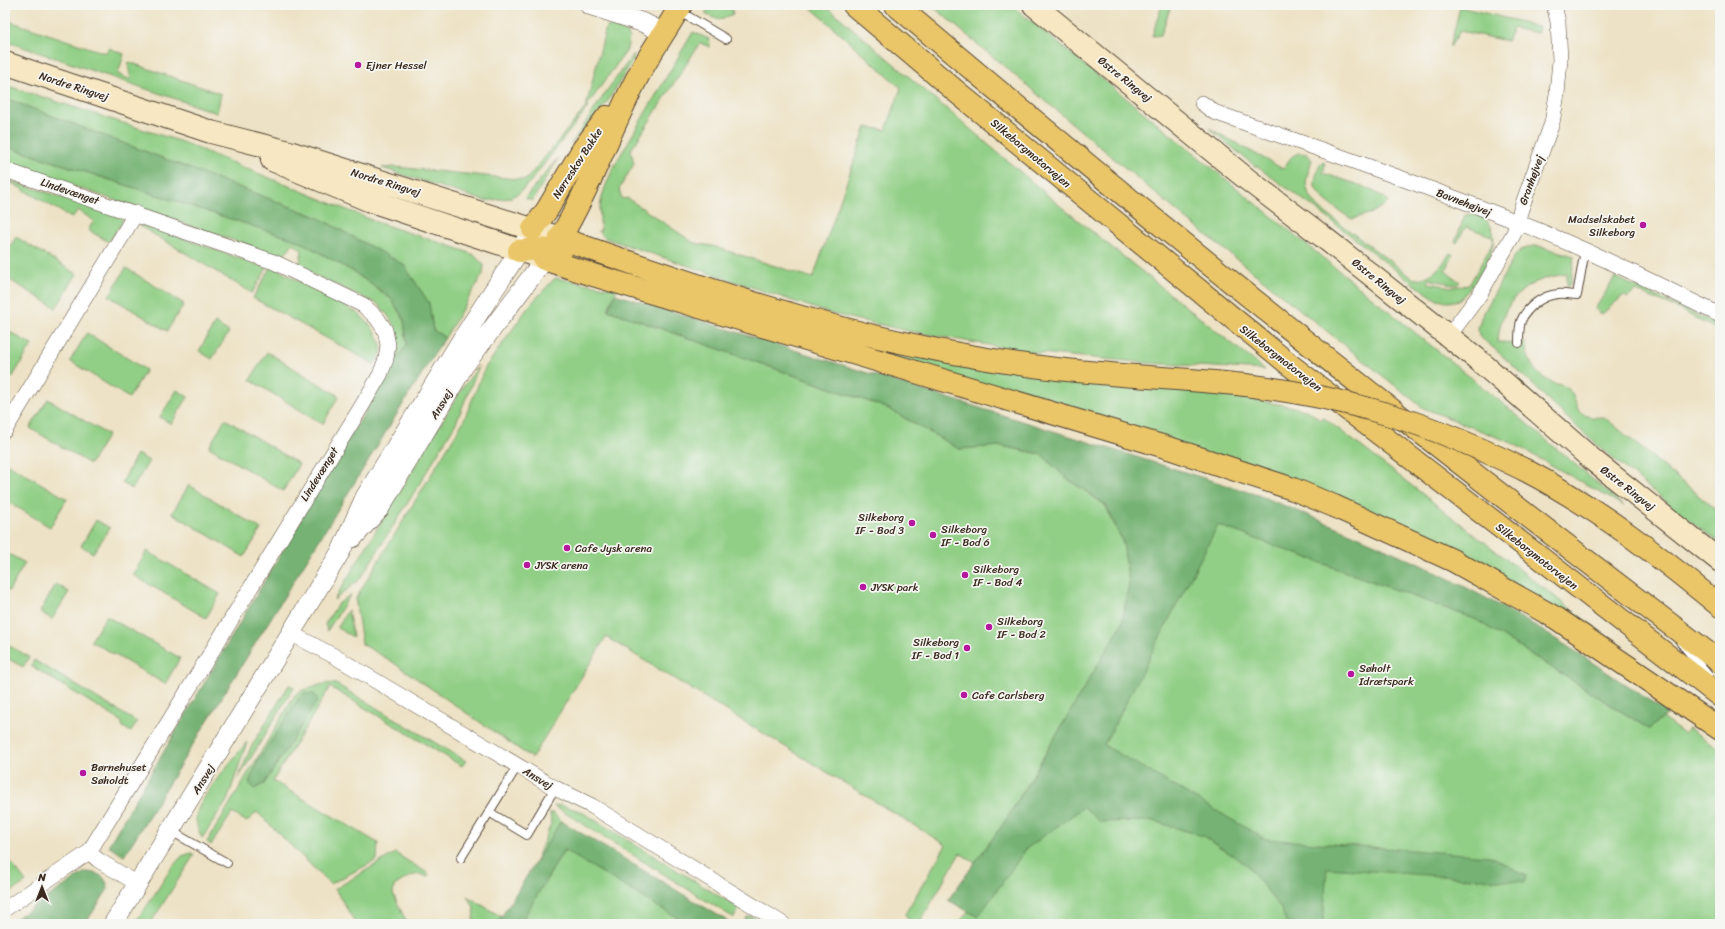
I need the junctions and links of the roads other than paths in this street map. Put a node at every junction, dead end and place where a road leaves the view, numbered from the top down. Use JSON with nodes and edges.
{"nodes":[{"id":1,"x":589,"y":5,"type":"edge"},
{"id":2,"x":854,"y":5,"type":"edge"},
{"id":3,"x":896,"y":5,"type":"edge"},
{"id":4,"x":1034,"y":5,"type":"edge"},
{"id":5,"x":1554,"y":5,"type":"edge"},
{"id":6,"x":680,"y":8,"type":"edge"},
{"id":7,"x":615,"y":9,"type":"edge"},
{"id":8,"x":664,"y":33,"type":"junction"},
{"id":9,"x":726,"y":40,"type":"dead end"},
{"id":10,"x":5,"y":63,"type":"edge"},
{"id":11,"x":638,"y":77,"type":"junction"},
{"id":12,"x":1202,"y":103,"type":"dead end"},
{"id":13,"x":211,"y":132,"type":"junction"},
{"id":14,"x":5,"y":170,"type":"edge"},
{"id":15,"x":136,"y":213,"type":"junction"},
{"id":16,"x":1517,"y":222,"type":"junction"},
{"id":17,"x":526,"y":240,"type":"junction"},
{"id":18,"x":552,"y":248,"type":"junction"},
{"id":19,"x":1585,"y":250,"type":"junction"},
{"id":20,"x":1720,"y":315,"type":"edge"},
{"id":21,"x":1448,"y":337,"type":"junction"},
{"id":22,"x":1519,"y":343,"type":"dead end"},
{"id":23,"x":5,"y":430,"type":"edge"},
{"id":24,"x":342,"y":551,"type":"junction"},
{"id":25,"x":1720,"y":561,"type":"edge"},
{"id":26,"x":1720,"y":606,"type":"edge"},
{"id":27,"x":1656,"y":614,"type":"junction"},
{"id":28,"x":292,"y":634,"type":"junction"},
{"id":29,"x":1639,"y":635,"type":"junction"},
{"id":30,"x":1695,"y":660,"type":"junction"},
{"id":31,"x":1720,"y":662,"type":"edge"},
{"id":32,"x":1720,"y":671,"type":"edge"},
{"id":33,"x":1720,"y":690,"type":"edge"},
{"id":34,"x":1720,"y":696,"type":"edge"},
{"id":35,"x":1720,"y":729,"type":"edge"},
{"id":36,"x":518,"y":765,"type":"junction"},
{"id":37,"x":555,"y":788,"type":"junction"},
{"id":38,"x":489,"y":812,"type":"junction"},
{"id":39,"x":171,"y":831,"type":"junction"},
{"id":40,"x":89,"y":852,"type":"junction"},
{"id":41,"x":461,"y":858,"type":"dead end"},
{"id":42,"x":227,"y":863,"type":"dead end"},
{"id":43,"x":138,"y":884,"type":"junction"},
{"id":44,"x":5,"y":909,"type":"edge"},
{"id":45,"x":113,"y":924,"type":"edge"},
{"id":46,"x":783,"y":924,"type":"edge"}],
"edges":[{"from":1,"to":7,"type":"street"},
{"from":2,"to":29,"type":"main road","name":"Silkeborgmotorvejen"},
{"from":3,"to":27,"type":"main road"},
{"from":4,"to":21,"type":"main road","name":"Østre Ringvej"},
{"from":5,"to":16,"type":"street","name":"Granhøjvej"},
{"from":6,"to":8,"type":"main road","name":"Nørreskov Bakke"},
{"from":6,"to":9,"type":"lane"},
{"from":7,"to":8,"type":"street"},
{"from":8,"to":11,"type":"main road","name":"Nørreskov Bakke"},
{"from":10,"to":13,"type":"main road","name":"Nordre Ringvej"},
{"from":11,"to":17,"type":"main road","name":"Nørreskov Bakke"},
{"from":11,"to":18,"type":"main road","name":"Nørreskov Bakke"},
{"from":12,"to":16,"type":"street","name":"Bavnehøjvej"},
{"from":13,"to":17,"type":"main road","name":"Nordre Ringvej"},
{"from":13,"to":17,"type":"main road","name":"Nordre Ringvej"},
{"from":14,"to":15,"type":"street","name":"Lindevænget"},
{"from":15,"to":23,"type":"street"},
{"from":15,"to":40,"type":"street","name":"Lindevænget"},
{"from":16,"to":19,"type":"street","name":"Bavnehøjvej"},
{"from":16,"to":21,"type":"street","name":"Granhøjvej"},
{"from":17,"to":18,"type":"main road"},
{"from":17,"to":24,"type":"street","name":"Ansvej"},
{"from":18,"to":24,"type":"street","name":"Ansvej"},
{"from":18,"to":26,"type":"main road","bridge":true},
{"from":18,"to":35,"type":"main road"},
{"from":19,"to":20,"type":"street","name":"Bavnehøjvej"},
{"from":19,"to":22,"type":"lane"},
{"from":21,"to":25,"type":"main road","name":"Østre Ringvej"},
{"from":24,"to":28,"type":"street","name":"Ansvej"},
{"from":27,"to":30,"type":"lane"},
{"from":27,"to":31,"type":"main road"},
{"from":28,"to":36,"type":"street","name":"Ansvej"},
{"from":28,"to":39,"type":"street","name":"Ansvej"},
{"from":29,"to":30,"type":"lane"},
{"from":29,"to":34,"type":"main road","name":"Silkeborgmotorvejen"},
{"from":30,"to":32,"type":"lane"},
{"from":30,"to":33,"type":"lane"},
{"from":36,"to":37,"type":"street","name":"Ansvej"},
{"from":36,"to":38,"type":"lane"},
{"from":37,"to":38,"type":"lane"},
{"from":37,"to":46,"type":"street","name":"Ansvej"},
{"from":38,"to":41,"type":"lane"},
{"from":39,"to":42,"type":"lane"},
{"from":39,"to":43,"type":"street","name":"Ansvej"},
{"from":40,"to":43,"type":"street"},
{"from":40,"to":44,"type":"street"},
{"from":43,"to":45,"type":"street","name":"Ansvej"}]}
